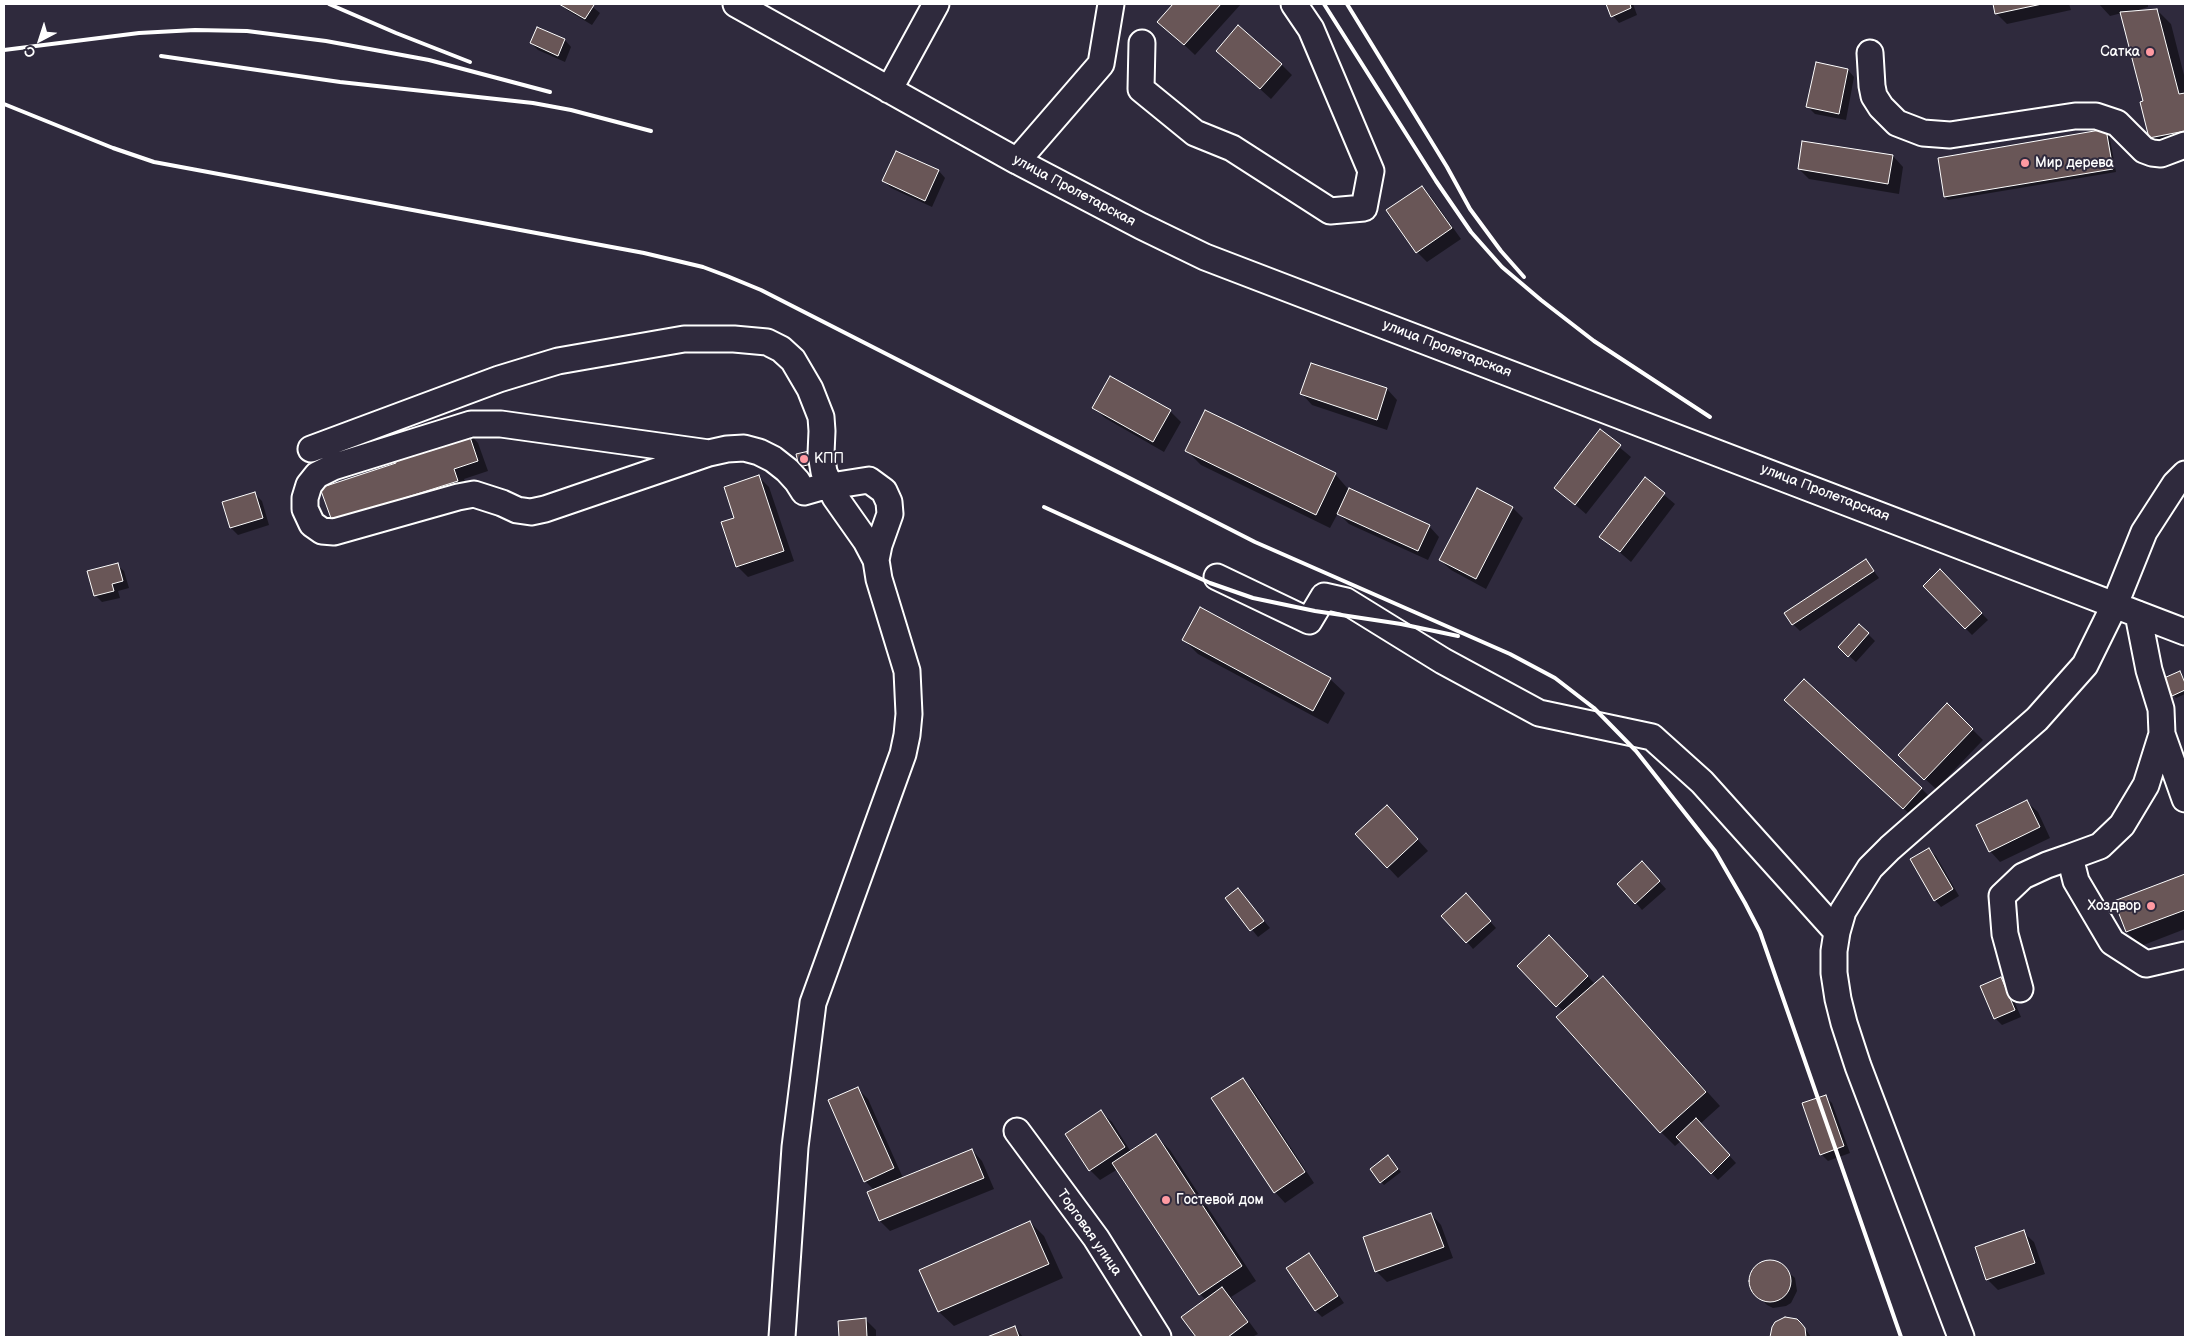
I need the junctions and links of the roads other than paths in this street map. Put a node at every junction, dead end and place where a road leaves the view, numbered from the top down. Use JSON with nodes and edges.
{"nodes":[{"id":1,"x":736,"y":4,"type":"edge"},
{"id":2,"x":936,"y":4,"type":"edge"},
{"id":3,"x":1111,"y":4,"type":"edge"},
{"id":4,"x":1294,"y":4,"type":"edge"},
{"id":5,"x":1142,"y":43,"type":"dead end"},
{"id":6,"x":1870,"y":53,"type":"dead end"},
{"id":7,"x":889,"y":90,"type":"junction"},
{"id":8,"x":2185,"y":145,"type":"edge"},
{"id":9,"x":1017,"y":161,"type":"junction"},
{"id":10,"x":311,"y":449,"type":"dead end"},
{"id":11,"x":709,"y":453,"type":"junction"},
{"id":12,"x":2185,"y":474,"type":"edge"},
{"id":13,"x":830,"y":486,"type":"junction"},
{"id":14,"x":876,"y":560,"type":"junction"},
{"id":15,"x":1217,"y":577,"type":"dead end"},
{"id":16,"x":2115,"y":604,"type":"junction"},
{"id":17,"x":2138,"y":614,"type":"junction"},
{"id":18,"x":2185,"y":632,"type":"edge"},
{"id":19,"x":2162,"y":734,"type":"junction"},
{"id":20,"x":2185,"y":799,"type":"edge"},
{"id":21,"x":2070,"y":857,"type":"junction"},
{"id":22,"x":1837,"y":932,"type":"junction"},
{"id":23,"x":2185,"y":955,"type":"edge"},
{"id":24,"x":2020,"y":989,"type":"dead end"},
{"id":25,"x":1016,"y":1131,"type":"dead end"},
{"id":26,"x":782,"y":1337,"type":"edge"},
{"id":27,"x":1158,"y":1337,"type":"edge"},
{"id":28,"x":1961,"y":1337,"type":"edge"}],
"edges":[{"from":1,"to":7,"type":"street","name":"улица Пролетарская"},
{"from":2,"to":7,"type":"street"},
{"from":3,"to":9,"type":"street"},
{"from":4,"to":5,"type":"street"},
{"from":6,"to":8,"type":"street"},
{"from":7,"to":9,"type":"street","name":"улица Пролетарская"},
{"from":9,"to":16,"type":"street","name":"улица Пролетарская"},
{"from":10,"to":13,"type":"street"},
{"from":11,"to":11,"type":"street"},
{"from":11,"to":13,"type":"street"},
{"from":12,"to":16,"type":"street"},
{"from":13,"to":14,"type":"street"},
{"from":13,"to":14,"type":"street"},
{"from":14,"to":26,"type":"street"},
{"from":15,"to":22,"type":"street"},
{"from":16,"to":17,"type":"street","name":"улица Пролетарская"},
{"from":16,"to":22,"type":"street"},
{"from":17,"to":18,"type":"street","name":"улица Пролетарская"},
{"from":17,"to":19,"type":"street"},
{"from":19,"to":20,"type":"street"},
{"from":19,"to":21,"type":"street"},
{"from":21,"to":23,"type":"street"},
{"from":21,"to":24,"type":"street"},
{"from":22,"to":28,"type":"street"},
{"from":25,"to":27,"type":"street","name":"Торговая улица"}]}
